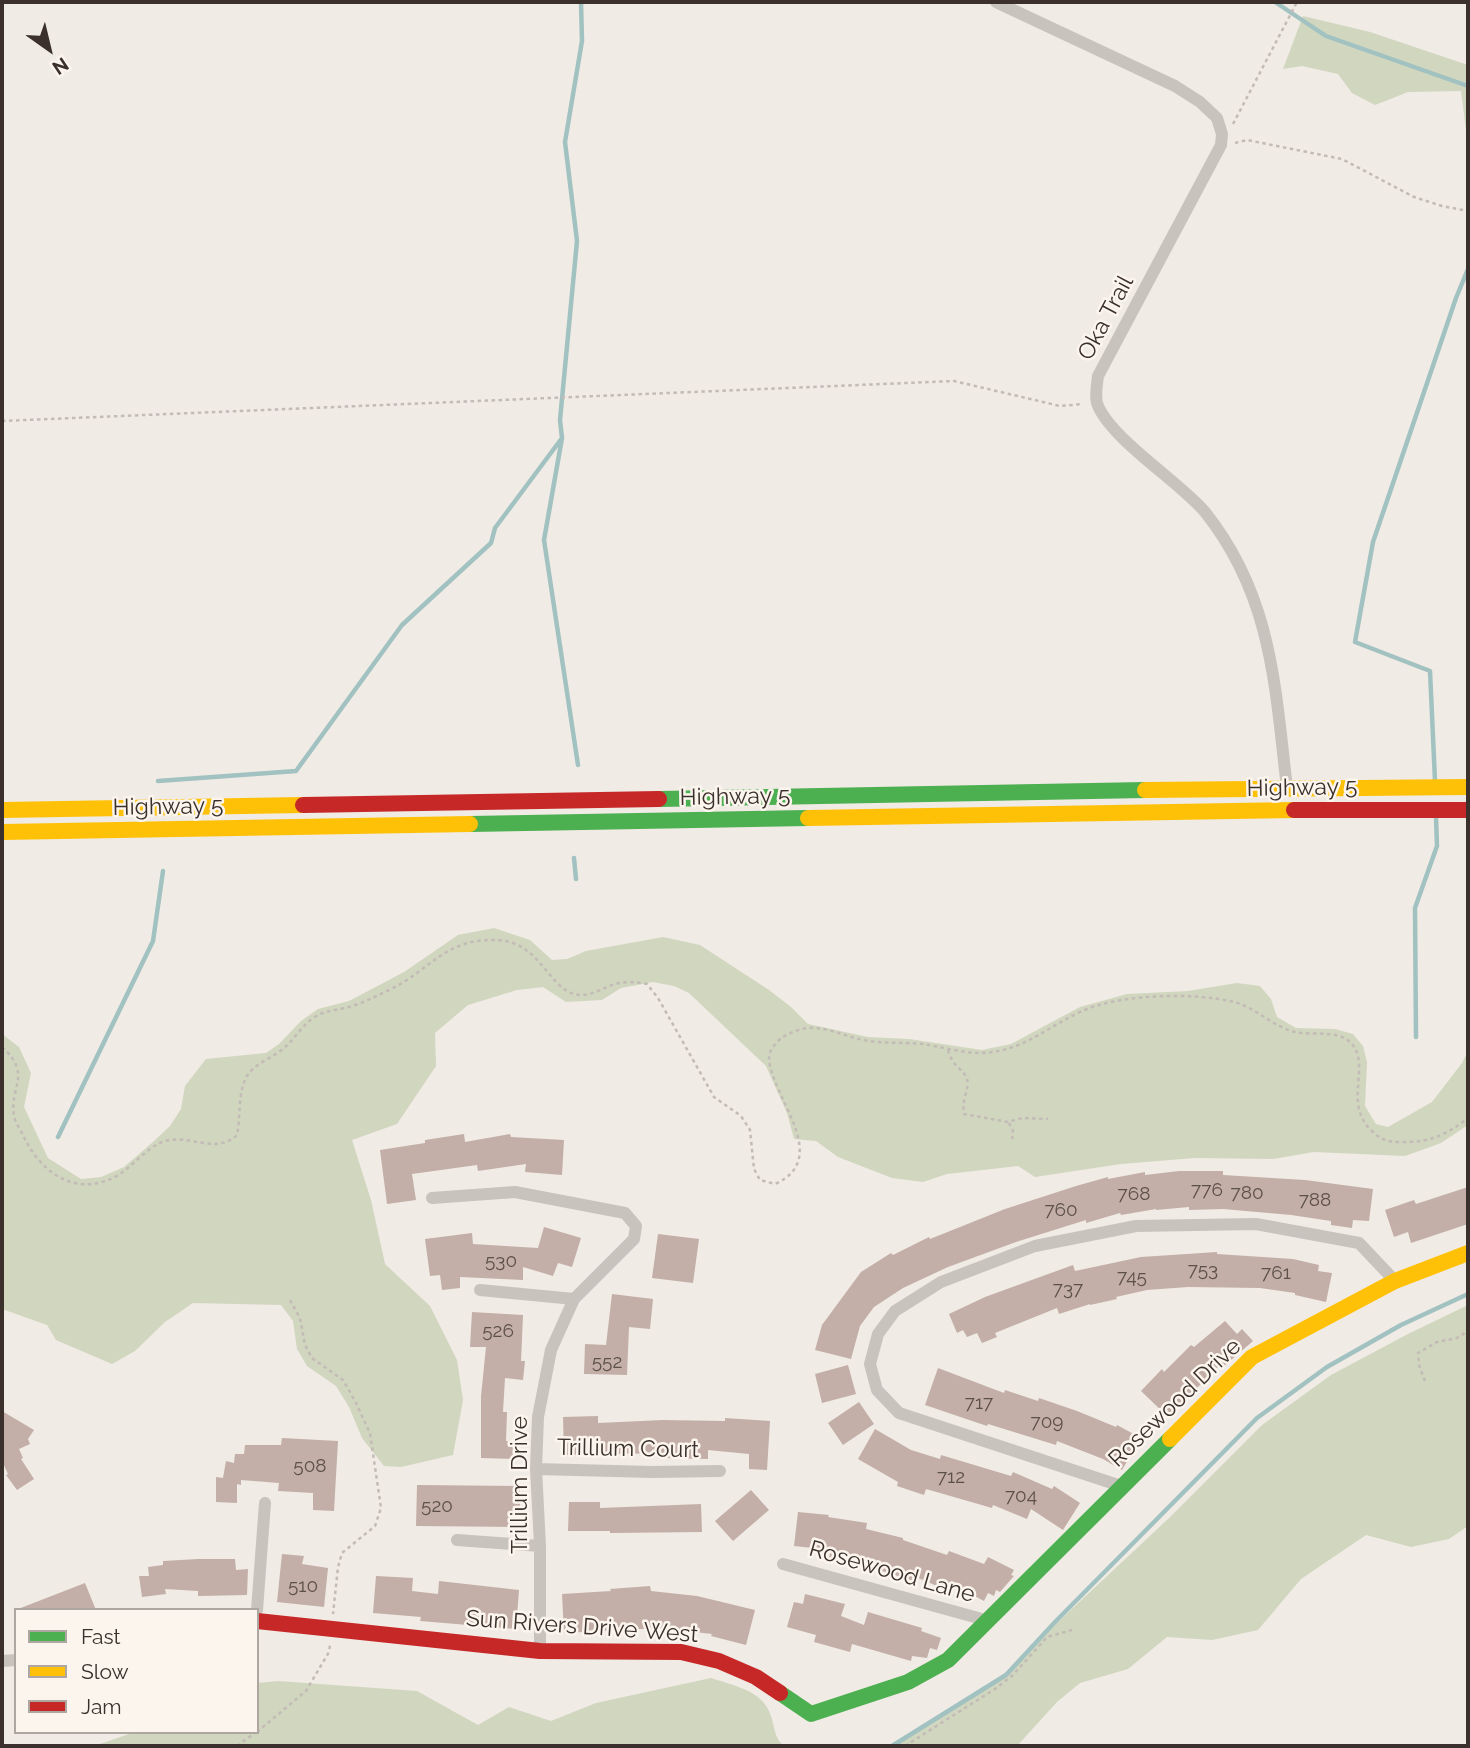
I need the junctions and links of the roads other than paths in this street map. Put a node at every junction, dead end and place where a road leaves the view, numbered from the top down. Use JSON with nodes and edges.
{"nodes":[{"id":1,"x":996,"y":2,"type":"edge"},
{"id":2,"x":1287,"y":788,"type":"junction"},
{"id":3,"x":1468,"y":788,"type":"edge"},
{"id":4,"x":2,"y":810,"type":"edge"},
{"id":5,"x":1468,"y":810,"type":"edge"},
{"id":6,"x":2,"y":832,"type":"edge"},
{"id":7,"x":432,"y":1198,"type":"dead end"},
{"id":8,"x":1468,"y":1253,"type":"edge"},
{"id":9,"x":1395,"y":1281,"type":"junction"},
{"id":10,"x":480,"y":1290,"type":"dead end"},
{"id":11,"x":574,"y":1298,"type":"junction"},
{"id":12,"x":536,"y":1469,"type":"junction"},
{"id":13,"x":720,"y":1471,"type":"dead end"},
{"id":14,"x":1121,"y":1486,"type":"junction"},
{"id":15,"x":265,"y":1503,"type":"dead end"},
{"id":16,"x":457,"y":1540,"type":"dead end"},
{"id":17,"x":540,"y":1546,"type":"junction"},
{"id":18,"x":783,"y":1564,"type":"dead end"},
{"id":19,"x":257,"y":1608,"type":"edge"},
{"id":20,"x":259,"y":1620,"type":"edge"},
{"id":21,"x":989,"y":1621,"type":"junction"},
{"id":22,"x":540,"y":1651,"type":"junction"}],
"edges":[{"from":1,"to":2,"type":"street","name":"Oka Trail"},
{"from":2,"to":3,"type":"main road","name":"Highway 5"},
{"from":2,"to":4,"type":"main road","name":"Highway 5"},
{"from":5,"to":6,"type":"main road","name":"Highway 5"},
{"from":7,"to":11,"type":"street","name":"Trillium Drive"},
{"from":8,"to":9,"type":"main road","name":"Rosewood Drive"},
{"from":9,"to":14,"type":"main road","name":"Rosewood Drive"},
{"from":9,"to":14,"type":"street"},
{"from":10,"to":11,"type":"street"},
{"from":11,"to":12,"type":"street","name":"Trillium Drive"},
{"from":12,"to":13,"type":"street","name":"Trillium Court"},
{"from":12,"to":17,"type":"street","name":"Trillium Drive"},
{"from":14,"to":21,"type":"main road","name":"Rosewood Drive"},
{"from":15,"to":19,"type":"street"},
{"from":16,"to":17,"type":"street"},
{"from":17,"to":22,"type":"street","name":"Trillium Drive"},
{"from":18,"to":21,"type":"street","name":"Rosewood Lane"},
{"from":20,"to":22,"type":"main road","name":"Sun Rivers Drive West"},
{"from":21,"to":22,"type":"main road","name":"Sun Rivers Drive West"}]}
